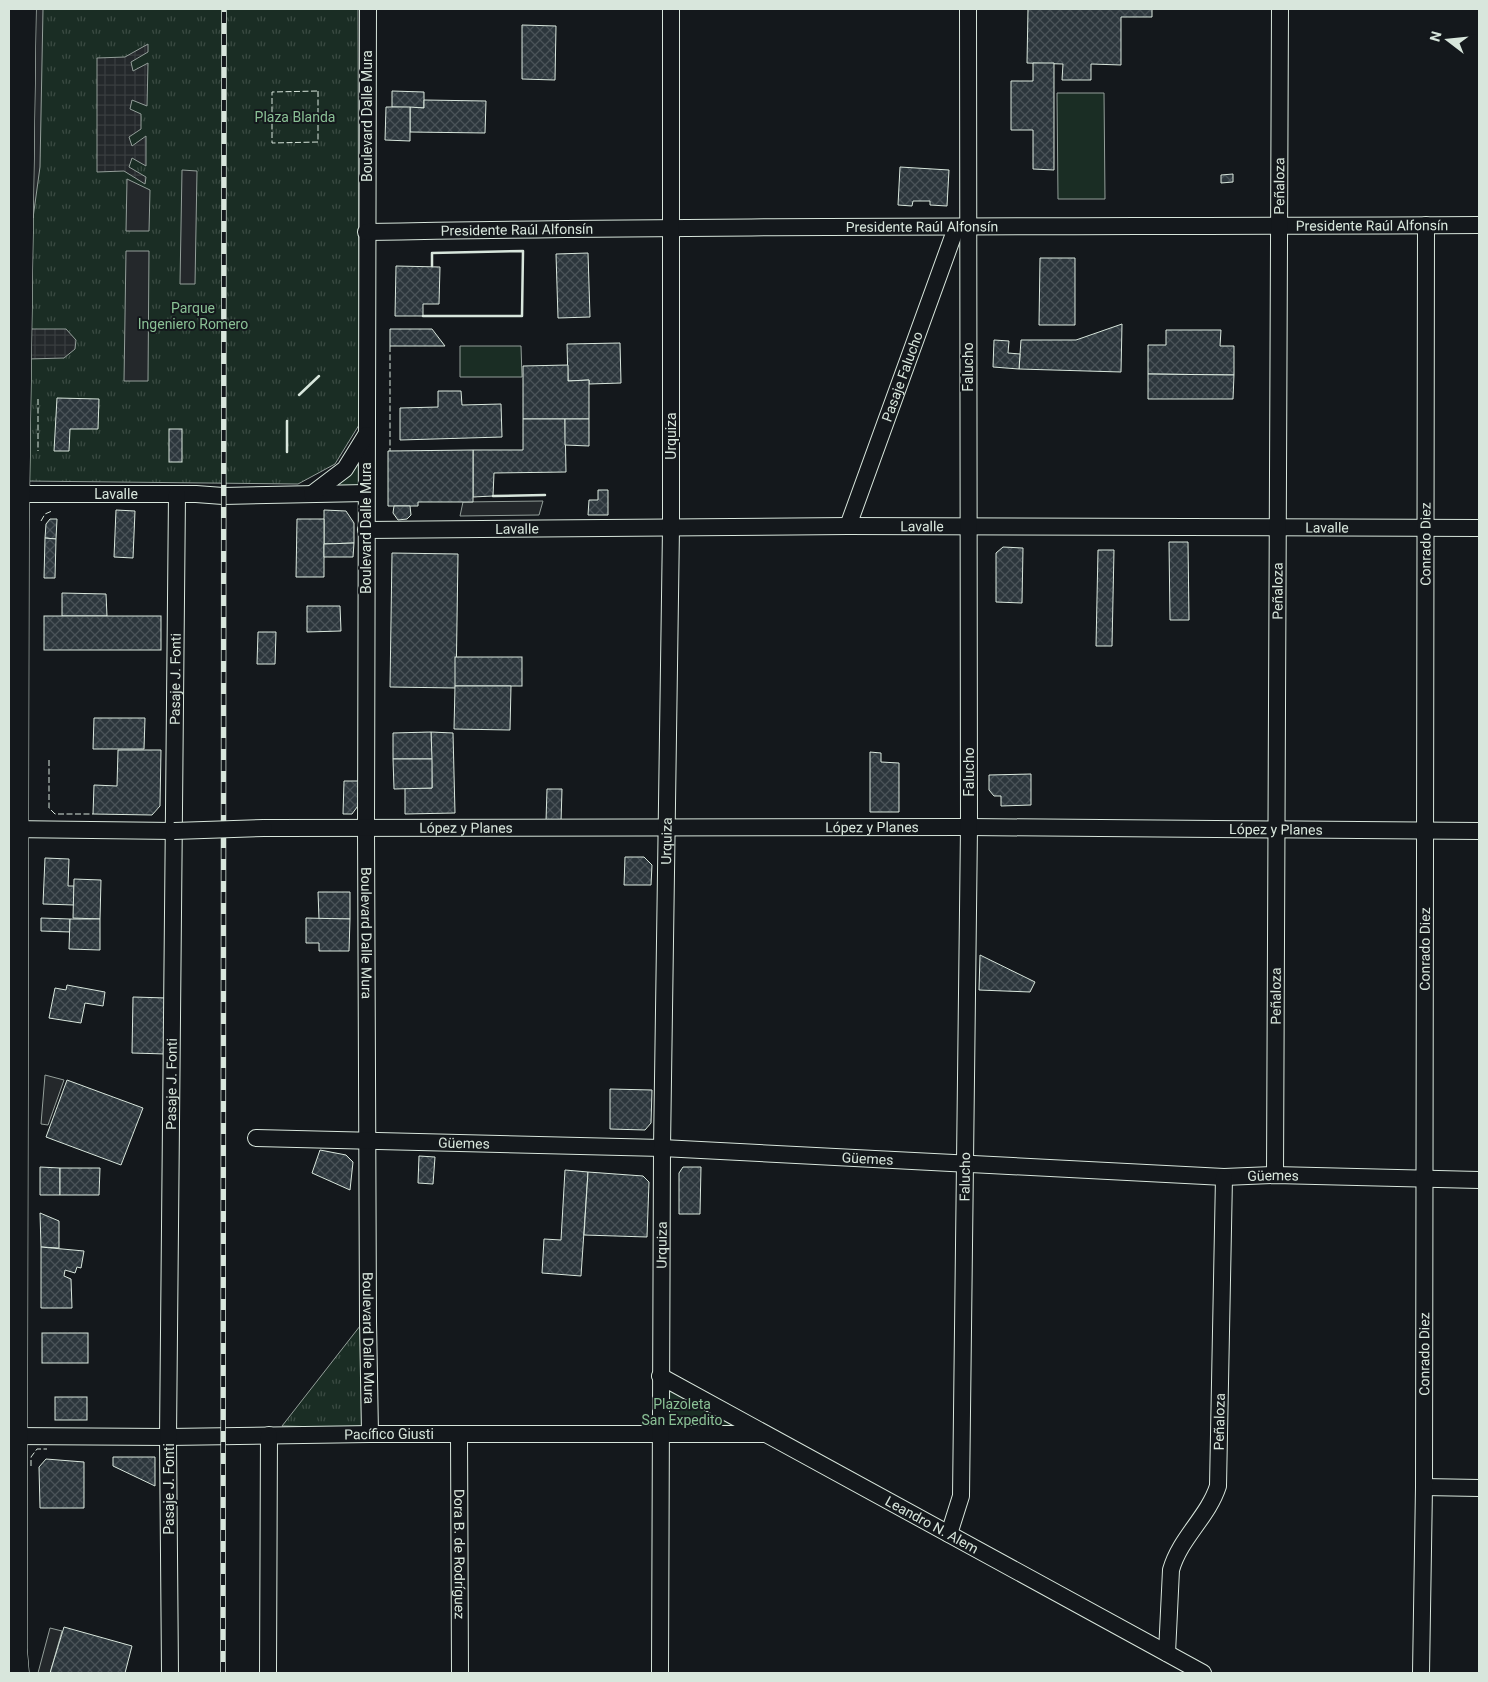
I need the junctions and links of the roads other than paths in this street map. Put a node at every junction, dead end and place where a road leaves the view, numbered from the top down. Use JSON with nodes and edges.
{"nodes":[{"id":1,"x":22,"y":9,"type":"edge"},
{"id":2,"x":368,"y":9,"type":"edge"},
{"id":3,"x":671,"y":9,"type":"edge"},
{"id":4,"x":968,"y":9,"type":"edge"},
{"id":5,"x":1280,"y":9,"type":"edge"},
{"id":6,"x":1426,"y":225,"type":"junction"},
{"id":7,"x":1479,"y":225,"type":"edge"},
{"id":8,"x":1278,"y":226,"type":"junction"},
{"id":9,"x":671,"y":227,"type":"junction"},
{"id":10,"x":962,"y":228,"type":"junction"},
{"id":11,"x":14,"y":229,"type":"edge"},
{"id":12,"x":366,"y":232,"type":"junction"},
{"id":13,"x":367,"y":432,"type":"junction"},
{"id":14,"x":366,"y":493,"type":"junction"},
{"id":15,"x":16,"y":494,"type":"junction"},
{"id":16,"x":177,"y":494,"type":"junction"},
{"id":17,"x":312,"y":494,"type":"junction"},
{"id":18,"x":848,"y":526,"type":"junction"},
{"id":19,"x":1277,"y":526,"type":"junction"},
{"id":20,"x":968,"y":527,"type":"junction"},
{"id":21,"x":1424,"y":527,"type":"junction"},
{"id":22,"x":671,"y":528,"type":"junction"},
{"id":23,"x":1479,"y":528,"type":"edge"},
{"id":24,"x":366,"y":530,"type":"junction"},
{"id":25,"x":12,"y":532,"type":"edge"},
{"id":26,"x":668,"y":827,"type":"junction"},
{"id":27,"x":969,"y":827,"type":"junction"},
{"id":28,"x":366,"y":828,"type":"junction"},
{"id":29,"x":11,"y":830,"type":"edge"},
{"id":30,"x":1275,"y":830,"type":"junction"},
{"id":31,"x":174,"y":831,"type":"junction"},
{"id":32,"x":1424,"y":831,"type":"junction"},
{"id":33,"x":1479,"y":831,"type":"edge"},
{"id":34,"x":11,"y":1136,"type":"edge"},
{"id":35,"x":256,"y":1138,"type":"dead end"},
{"id":36,"x":367,"y":1141,"type":"junction"},
{"id":37,"x":662,"y":1148,"type":"junction"},
{"id":38,"x":966,"y":1164,"type":"junction"},
{"id":39,"x":1275,"y":1175,"type":"junction"},
{"id":40,"x":1224,"y":1177,"type":"junction"},
{"id":41,"x":1424,"y":1180,"type":"junction"},
{"id":42,"x":1479,"y":1180,"type":"edge"},
{"id":43,"x":660,"y":1376,"type":"junction"},
{"id":44,"x":660,"y":1433,"type":"junction"},
{"id":45,"x":370,"y":1434,"type":"junction"},
{"id":46,"x":459,"y":1434,"type":"junction"},
{"id":47,"x":765,"y":1434,"type":"junction"},
{"id":48,"x":269,"y":1435,"type":"junction"},
{"id":49,"x":13,"y":1436,"type":"junction"},
{"id":50,"x":168,"y":1437,"type":"junction"},
{"id":51,"x":1424,"y":1487,"type":"junction"},
{"id":52,"x":1479,"y":1488,"type":"edge"},
{"id":53,"x":948,"y":1534,"type":"junction"},
{"id":54,"x":1167,"y":1653,"type":"junction"},
{"id":55,"x":15,"y":1673,"type":"edge"},
{"id":56,"x":170,"y":1673,"type":"edge"},
{"id":57,"x":268,"y":1673,"type":"edge"},
{"id":58,"x":460,"y":1673,"type":"edge"},
{"id":59,"x":660,"y":1673,"type":"edge"},
{"id":60,"x":1203,"y":1673,"type":"edge"},
{"id":61,"x":1421,"y":1673,"type":"edge"}],
"edges":[{"from":1,"to":11,"type":"highway"},
{"from":2,"to":12,"type":"street","name":"Boulevard Dalle Mura"},
{"from":3,"to":9,"type":"street","name":"Urquiza"},
{"from":4,"to":10,"type":"street","name":"Falucho"},
{"from":5,"to":8,"type":"street","name":"Peñaloza"},
{"from":6,"to":7,"type":"street","name":"Presidente Raúl Alfonsín"},
{"from":6,"to":8,"type":"street","name":"Presidente Raúl Alfonsín"},
{"from":6,"to":21,"type":"street","name":"Conrado Diez"},
{"from":8,"to":10,"type":"street","name":"Presidente Raúl Alfonsín"},
{"from":8,"to":19,"type":"street","name":"Peñaloza"},
{"from":9,"to":10,"type":"street","name":"Presidente Raúl Alfonsín"},
{"from":9,"to":12,"type":"street","name":"Presidente Raúl Alfonsín"},
{"from":9,"to":22,"type":"street","name":"Urquiza"},
{"from":10,"to":18,"type":"street","name":"Pasaje Falucho"},
{"from":10,"to":20,"type":"street","name":"Falucho"},
{"from":11,"to":15,"type":"highway"},
{"from":12,"to":13,"type":"street","name":"Boulevard Dalle Mura"},
{"from":13,"to":14,"type":"street","name":"Boulevard Dalle Mura"},
{"from":13,"to":17,"type":"street","name":"Boulevard Dalle Mura"},
{"from":14,"to":17,"type":"street","name":"Lavalle"},
{"from":14,"to":24,"type":"street","name":"Boulevard Dalle Mura"},
{"from":15,"to":16,"type":"street","name":"Lavalle"},
{"from":15,"to":25,"type":"highway"},
{"from":16,"to":17,"type":"street","name":"Lavalle"},
{"from":16,"to":31,"type":"street","name":"Pasaje J. Fonti"},
{"from":18,"to":20,"type":"street","name":"Lavalle"},
{"from":18,"to":22,"type":"street","name":"Lavalle"},
{"from":19,"to":20,"type":"street","name":"Lavalle"},
{"from":19,"to":21,"type":"street","name":"Lavalle"},
{"from":19,"to":30,"type":"street","name":"Peñaloza"},
{"from":20,"to":27,"type":"street","name":"Falucho"},
{"from":21,"to":23,"type":"street","name":"Lavalle"},
{"from":21,"to":32,"type":"street","name":"Conrado Diez"},
{"from":22,"to":24,"type":"street","name":"Lavalle"},
{"from":22,"to":26,"type":"street","name":"Urquiza"},
{"from":24,"to":28,"type":"street","name":"Boulevard Dalle Mura"},
{"from":25,"to":29,"type":"highway"},
{"from":26,"to":27,"type":"street","name":"López y Planes"},
{"from":26,"to":28,"type":"street","name":"López y Planes"},
{"from":26,"to":37,"type":"street","name":"Urquiza"},
{"from":27,"to":30,"type":"street","name":"López y Planes"},
{"from":27,"to":38,"type":"street","name":"Falucho"},
{"from":28,"to":31,"type":"street","name":"López y Planes","bridge":true},
{"from":28,"to":36,"type":"street","name":"Boulevard Dalle Mura"},
{"from":29,"to":31,"type":"street"},
{"from":29,"to":34,"type":"highway"},
{"from":30,"to":32,"type":"street","name":"López y Planes"},
{"from":30,"to":39,"type":"street","name":"Peñaloza"},
{"from":31,"to":50,"type":"street","name":"Pasaje J. Fonti"},
{"from":32,"to":33,"type":"street","name":"López y Planes"},
{"from":32,"to":41,"type":"street","name":"Conrado Diez"},
{"from":34,"to":49,"type":"highway"},
{"from":35,"to":36,"type":"street","name":"Güemes"},
{"from":36,"to":37,"type":"street","name":"Güemes"},
{"from":36,"to":45,"type":"street","name":"Boulevard Dalle Mura"},
{"from":37,"to":38,"type":"street","name":"Güemes"},
{"from":37,"to":43,"type":"street","name":"Urquiza"},
{"from":38,"to":40,"type":"street","name":"Güemes"},
{"from":38,"to":53,"type":"street","name":"Falucho"},
{"from":39,"to":40,"type":"street","name":"Güemes"},
{"from":39,"to":41,"type":"street","name":"Güemes"},
{"from":40,"to":54,"type":"street","name":"Peñaloza"},
{"from":41,"to":42,"type":"street","name":"Güemes"},
{"from":41,"to":51,"type":"street","name":"Conrado Diez"},
{"from":43,"to":44,"type":"street","name":"Urquiza"},
{"from":43,"to":47,"type":"street","name":"Leandro N. Alem"},
{"from":44,"to":46,"type":"street","name":"Pacífico Giusti"},
{"from":44,"to":47,"type":"street","name":"Pacífico Giusti"},
{"from":44,"to":59,"type":"street","name":"Urquiza"},
{"from":45,"to":46,"type":"street","name":"Pacífico Giusti"},
{"from":45,"to":48,"type":"street","name":"Pacífico Giusti"},
{"from":46,"to":58,"type":"street","name":"Dora B. de Rodríguez"},
{"from":47,"to":53,"type":"street","name":"Leandro N. Alem"},
{"from":48,"to":50,"type":"street","name":"Pacífico Giusti"},
{"from":48,"to":57,"type":"street"},
{"from":49,"to":50,"type":"street","name":"Pacífico Giusti"},
{"from":49,"to":55,"type":"highway"},
{"from":50,"to":56,"type":"street","name":"Pasaje J. Fonti"},
{"from":51,"to":52,"type":"street"},
{"from":51,"to":61,"type":"street","name":"Conrado Diez"},
{"from":53,"to":54,"type":"street","name":"Leandro N. Alem"},
{"from":54,"to":60,"type":"street","name":"Leandro N. Alem"}]}
